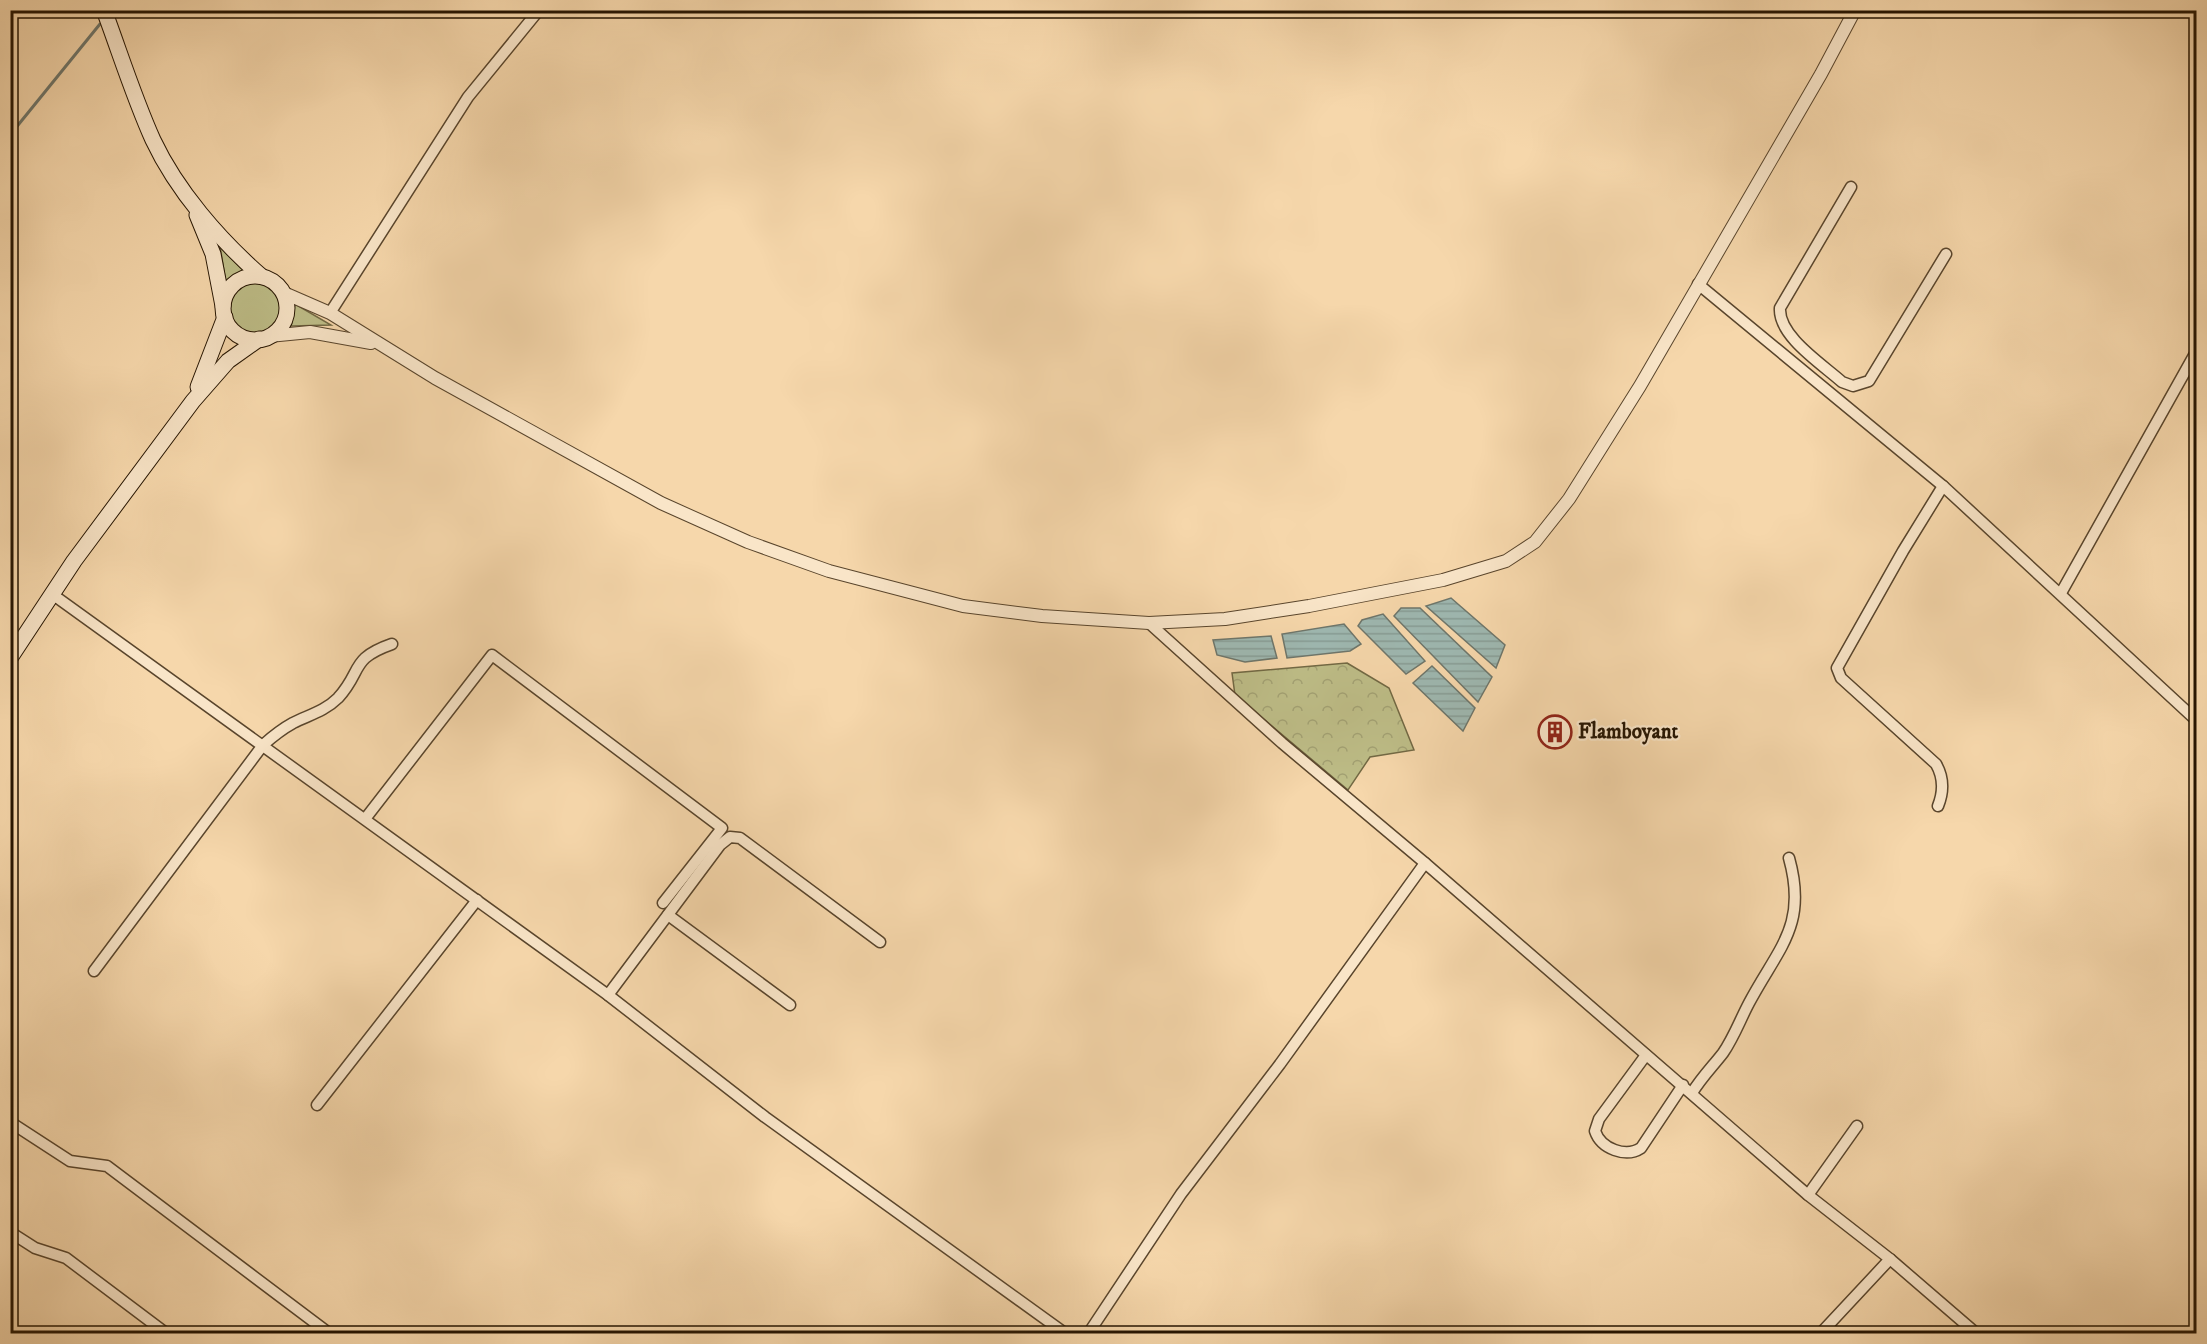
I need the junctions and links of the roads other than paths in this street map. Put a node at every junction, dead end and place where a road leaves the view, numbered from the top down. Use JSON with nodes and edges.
{"nodes":[{"id":1,"x":104,"y":10,"type":"edge"},
{"id":2,"x":539,"y":10,"type":"edge"},
{"id":3,"x":1855,"y":10,"type":"edge"},
{"id":4,"x":1851,"y":187,"type":"dead end"},
{"id":5,"x":191,"y":201,"type":"junction"},
{"id":6,"x":1946,"y":254,"type":"dead end"},
{"id":7,"x":261,"y":276,"type":"junction"},
{"id":8,"x":1698,"y":284,"type":"junction"},
{"id":9,"x":284,"y":293,"type":"junction"},
{"id":10,"x":224,"y":311,"type":"junction"},
{"id":11,"x":330,"y":313,"type":"junction"},
{"id":12,"x":325,"y":334,"type":"junction"},
{"id":13,"x":264,"y":338,"type":"junction"},
{"id":14,"x":378,"y":345,"type":"junction"},
{"id":15,"x":2196,"y":352,"type":"edge"},
{"id":16,"x":1817,"y":360,"type":"junction"},
{"id":17,"x":1806,"y":374,"type":"junction"},
{"id":18,"x":193,"y":400,"type":"junction"},
{"id":19,"x":1943,"y":486,"type":"junction"},
{"id":20,"x":2061,"y":593,"type":"junction"},
{"id":21,"x":52,"y":594,"type":"junction"},
{"id":22,"x":1149,"y":623,"type":"junction"},
{"id":23,"x":392,"y":644,"type":"dead end"},
{"id":24,"x":10,"y":658,"type":"edge"},
{"id":25,"x":2196,"y":720,"type":"edge"},
{"id":26,"x":263,"y":745,"type":"junction"},
{"id":27,"x":1938,"y":806,"type":"dead end"},
{"id":28,"x":364,"y":819,"type":"junction"},
{"id":29,"x":1789,"y":858,"type":"dead end"},
{"id":30,"x":1425,"y":863,"type":"junction"},
{"id":31,"x":477,"y":900,"type":"junction"},
{"id":32,"x":663,"y":903,"type":"dead end"},
{"id":33,"x":668,"y":915,"type":"junction"},
{"id":34,"x":880,"y":942,"type":"dead end"},
{"id":35,"x":94,"y":971,"type":"dead end"},
{"id":36,"x":608,"y":995,"type":"junction"},
{"id":37,"x":790,"y":1005,"type":"dead end"},
{"id":38,"x":1646,"y":1055,"type":"junction"},
{"id":39,"x":1683,"y":1085,"type":"junction"},
{"id":40,"x":1692,"y":1093,"type":"junction"},
{"id":41,"x":317,"y":1105,"type":"dead end"},
{"id":42,"x":10,"y":1122,"type":"edge"},
{"id":43,"x":1857,"y":1126,"type":"dead end"},
{"id":44,"x":1808,"y":1195,"type":"junction"},
{"id":45,"x":10,"y":1232,"type":"edge"},
{"id":46,"x":1890,"y":1259,"type":"junction"},
{"id":47,"x":167,"y":1334,"type":"edge"},
{"id":48,"x":330,"y":1334,"type":"edge"},
{"id":49,"x":1066,"y":1334,"type":"edge"},
{"id":50,"x":1088,"y":1334,"type":"edge"},
{"id":51,"x":1820,"y":1334,"type":"edge"},
{"id":52,"x":1977,"y":1334,"type":"edge"}],
"edges":[{"from":1,"to":5,"type":"main road"},
{"from":2,"to":11,"type":"street"},
{"from":3,"to":8,"type":"street"},
{"from":4,"to":16,"type":"street"},
{"from":5,"to":7,"type":"main road"},
{"from":5,"to":10,"type":"main road"},
{"from":6,"to":16,"type":"street"},
{"from":7,"to":9,"type":"main road"},
{"from":7,"to":10,"type":"main road"},
{"from":8,"to":17,"type":"street"},
{"from":8,"to":22,"type":"street"},
{"from":9,"to":11,"type":"street"},
{"from":9,"to":13,"type":"main road"},
{"from":10,"to":13,"type":"main road"},
{"from":10,"to":18,"type":"main road"},
{"from":11,"to":12,"type":"street"},
{"from":11,"to":14,"type":"street"},
{"from":12,"to":13,"type":"street"},
{"from":12,"to":14,"type":"street"},
{"from":13,"to":18,"type":"main road"},
{"from":14,"to":22,"type":"street"},
{"from":15,"to":20,"type":"street"},
{"from":16,"to":17,"type":"street"},
{"from":17,"to":19,"type":"street"},
{"from":18,"to":21,"type":"main road"},
{"from":19,"to":20,"type":"street"},
{"from":19,"to":27,"type":"street"},
{"from":20,"to":25,"type":"street"},
{"from":21,"to":24,"type":"main road"},
{"from":21,"to":26,"type":"street"},
{"from":22,"to":30,"type":"street"},
{"from":23,"to":26,"type":"street"},
{"from":26,"to":28,"type":"street"},
{"from":26,"to":35,"type":"street"},
{"from":28,"to":31,"type":"street"},
{"from":28,"to":32,"type":"street"},
{"from":29,"to":40,"type":"street"},
{"from":30,"to":38,"type":"street"},
{"from":30,"to":50,"type":"street"},
{"from":31,"to":36,"type":"street"},
{"from":31,"to":41,"type":"street"},
{"from":33,"to":34,"type":"street"},
{"from":33,"to":36,"type":"street"},
{"from":33,"to":37,"type":"street"},
{"from":36,"to":49,"type":"street"},
{"from":38,"to":39,"type":"street"},
{"from":38,"to":39,"type":"street"},
{"from":39,"to":40,"type":"street"},
{"from":40,"to":44,"type":"street"},
{"from":42,"to":48,"type":"street"},
{"from":43,"to":44,"type":"street"},
{"from":44,"to":46,"type":"street"},
{"from":45,"to":47,"type":"street"},
{"from":46,"to":51,"type":"street"},
{"from":46,"to":52,"type":"street"}]}
